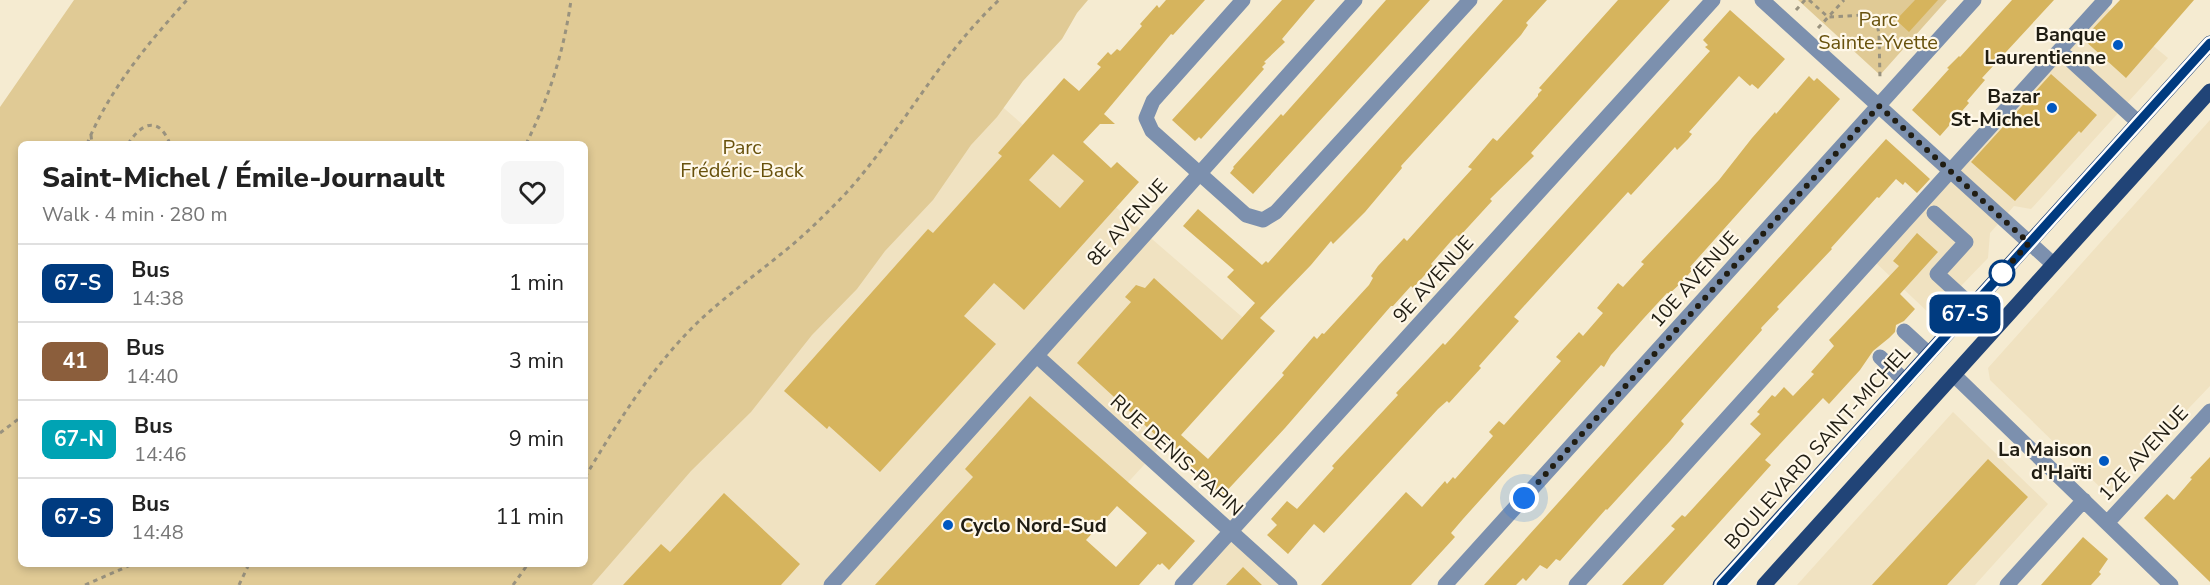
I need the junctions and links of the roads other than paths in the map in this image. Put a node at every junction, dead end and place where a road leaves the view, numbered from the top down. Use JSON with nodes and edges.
{"nodes":[{"id":1,"x":1243,"y":0,"type":"edge"},
{"id":2,"x":1355,"y":0,"type":"edge"},
{"id":3,"x":1470,"y":0,"type":"edge"},
{"id":4,"x":1713,"y":0,"type":"edge"},
{"id":5,"x":1762,"y":0,"type":"edge"},
{"id":6,"x":1974,"y":0,"type":"edge"},
{"id":7,"x":2105,"y":0,"type":"edge"},
{"id":8,"x":2210,"y":43,"type":"edge"},
{"id":9,"x":2067,"y":57,"type":"dead end"},
{"id":10,"x":2210,"y":92,"type":"edge"},
{"id":11,"x":1879,"y":106,"type":"junction"},
{"id":12,"x":2138,"y":122,"type":"junction"},
{"id":13,"x":1950,"y":171,"type":"junction"},
{"id":14,"x":1199,"y":173,"type":"junction"},
{"id":15,"x":1934,"y":213,"type":"dead end"},
{"id":16,"x":2029,"y":243,"type":"junction"},
{"id":17,"x":2053,"y":264,"type":"junction"},
{"id":18,"x":1972,"y":306,"type":"junction"},
{"id":19,"x":1904,"y":331,"type":"dead end"},
{"id":20,"x":1929,"y":354,"type":"junction"},
{"id":21,"x":1037,"y":356,"type":"junction"},
{"id":22,"x":1880,"y":357,"type":"dead end"},
{"id":23,"x":1953,"y":375,"type":"junction"},
{"id":24,"x":1905,"y":381,"type":"junction"},
{"id":25,"x":2210,"y":411,"type":"edge"},
{"id":26,"x":2084,"y":500,"type":"junction"},
{"id":27,"x":2107,"y":523,"type":"junction"},
{"id":28,"x":1231,"y":531,"type":"junction"},
{"id":29,"x":831,"y":585,"type":"edge"},
{"id":30,"x":1182,"y":585,"type":"edge"},
{"id":31,"x":1290,"y":585,"type":"edge"},
{"id":32,"x":1445,"y":585,"type":"edge"},
{"id":33,"x":1576,"y":585,"type":"edge"},
{"id":34,"x":1720,"y":585,"type":"edge"},
{"id":35,"x":1764,"y":585,"type":"edge"},
{"id":36,"x":2007,"y":585,"type":"edge"},
{"id":37,"x":2171,"y":585,"type":"edge"}],
"edges":[{"from":1,"to":14,"type":"street"},
{"from":2,"to":14,"type":"street","name":"8E AVENUE"},
{"from":3,"to":14,"type":"street"},
{"from":4,"to":28,"type":"street","name":"9E AVENUE"},
{"from":5,"to":11,"type":"street"},
{"from":6,"to":11,"type":"street","name":"10E AVENUE"},
{"from":7,"to":13,"type":"street"},
{"from":8,"to":12,"type":"main road","name":"BOULEVARD SAINT-MICHEL"},
{"from":9,"to":12,"type":"street"},
{"from":10,"to":17,"type":"main road"},
{"from":11,"to":13,"type":"street"},
{"from":11,"to":32,"type":"street","name":"10E AVENUE"},
{"from":12,"to":16,"type":"main road","name":"BOULEVARD SAINT-MICHEL"},
{"from":13,"to":16,"type":"street"},
{"from":13,"to":33,"type":"street"},
{"from":14,"to":21,"type":"street","name":"8E AVENUE"},
{"from":15,"to":18,"type":"street"},
{"from":16,"to":17,"type":"street"},
{"from":16,"to":18,"type":"main road","name":"BOULEVARD SAINT-MICHEL"},
{"from":17,"to":23,"type":"main road"},
{"from":18,"to":20,"type":"main road","name":"BOULEVARD SAINT-MICHEL"},
{"from":19,"to":20,"type":"street"},
{"from":20,"to":24,"type":"main road","name":"BOULEVARD SAINT-MICHEL"},
{"from":21,"to":28,"type":"street","name":"RUE DENIS-PAPIN"},
{"from":21,"to":29,"type":"street","name":"8E AVENUE"},
{"from":22,"to":24,"type":"street"},
{"from":23,"to":26,"type":"street"},
{"from":23,"to":35,"type":"main road"},
{"from":24,"to":34,"type":"main road","name":"BOULEVARD SAINT-MICHEL"},
{"from":25,"to":27,"type":"street","name":"12E AVENUE"},
{"from":26,"to":27,"type":"street"},
{"from":26,"to":36,"type":"street","name":"12E AVENUE"},
{"from":27,"to":37,"type":"street"},
{"from":28,"to":30,"type":"street","name":"9E AVENUE"},
{"from":28,"to":31,"type":"street","name":"RUE DENIS-PAPIN"}]}
